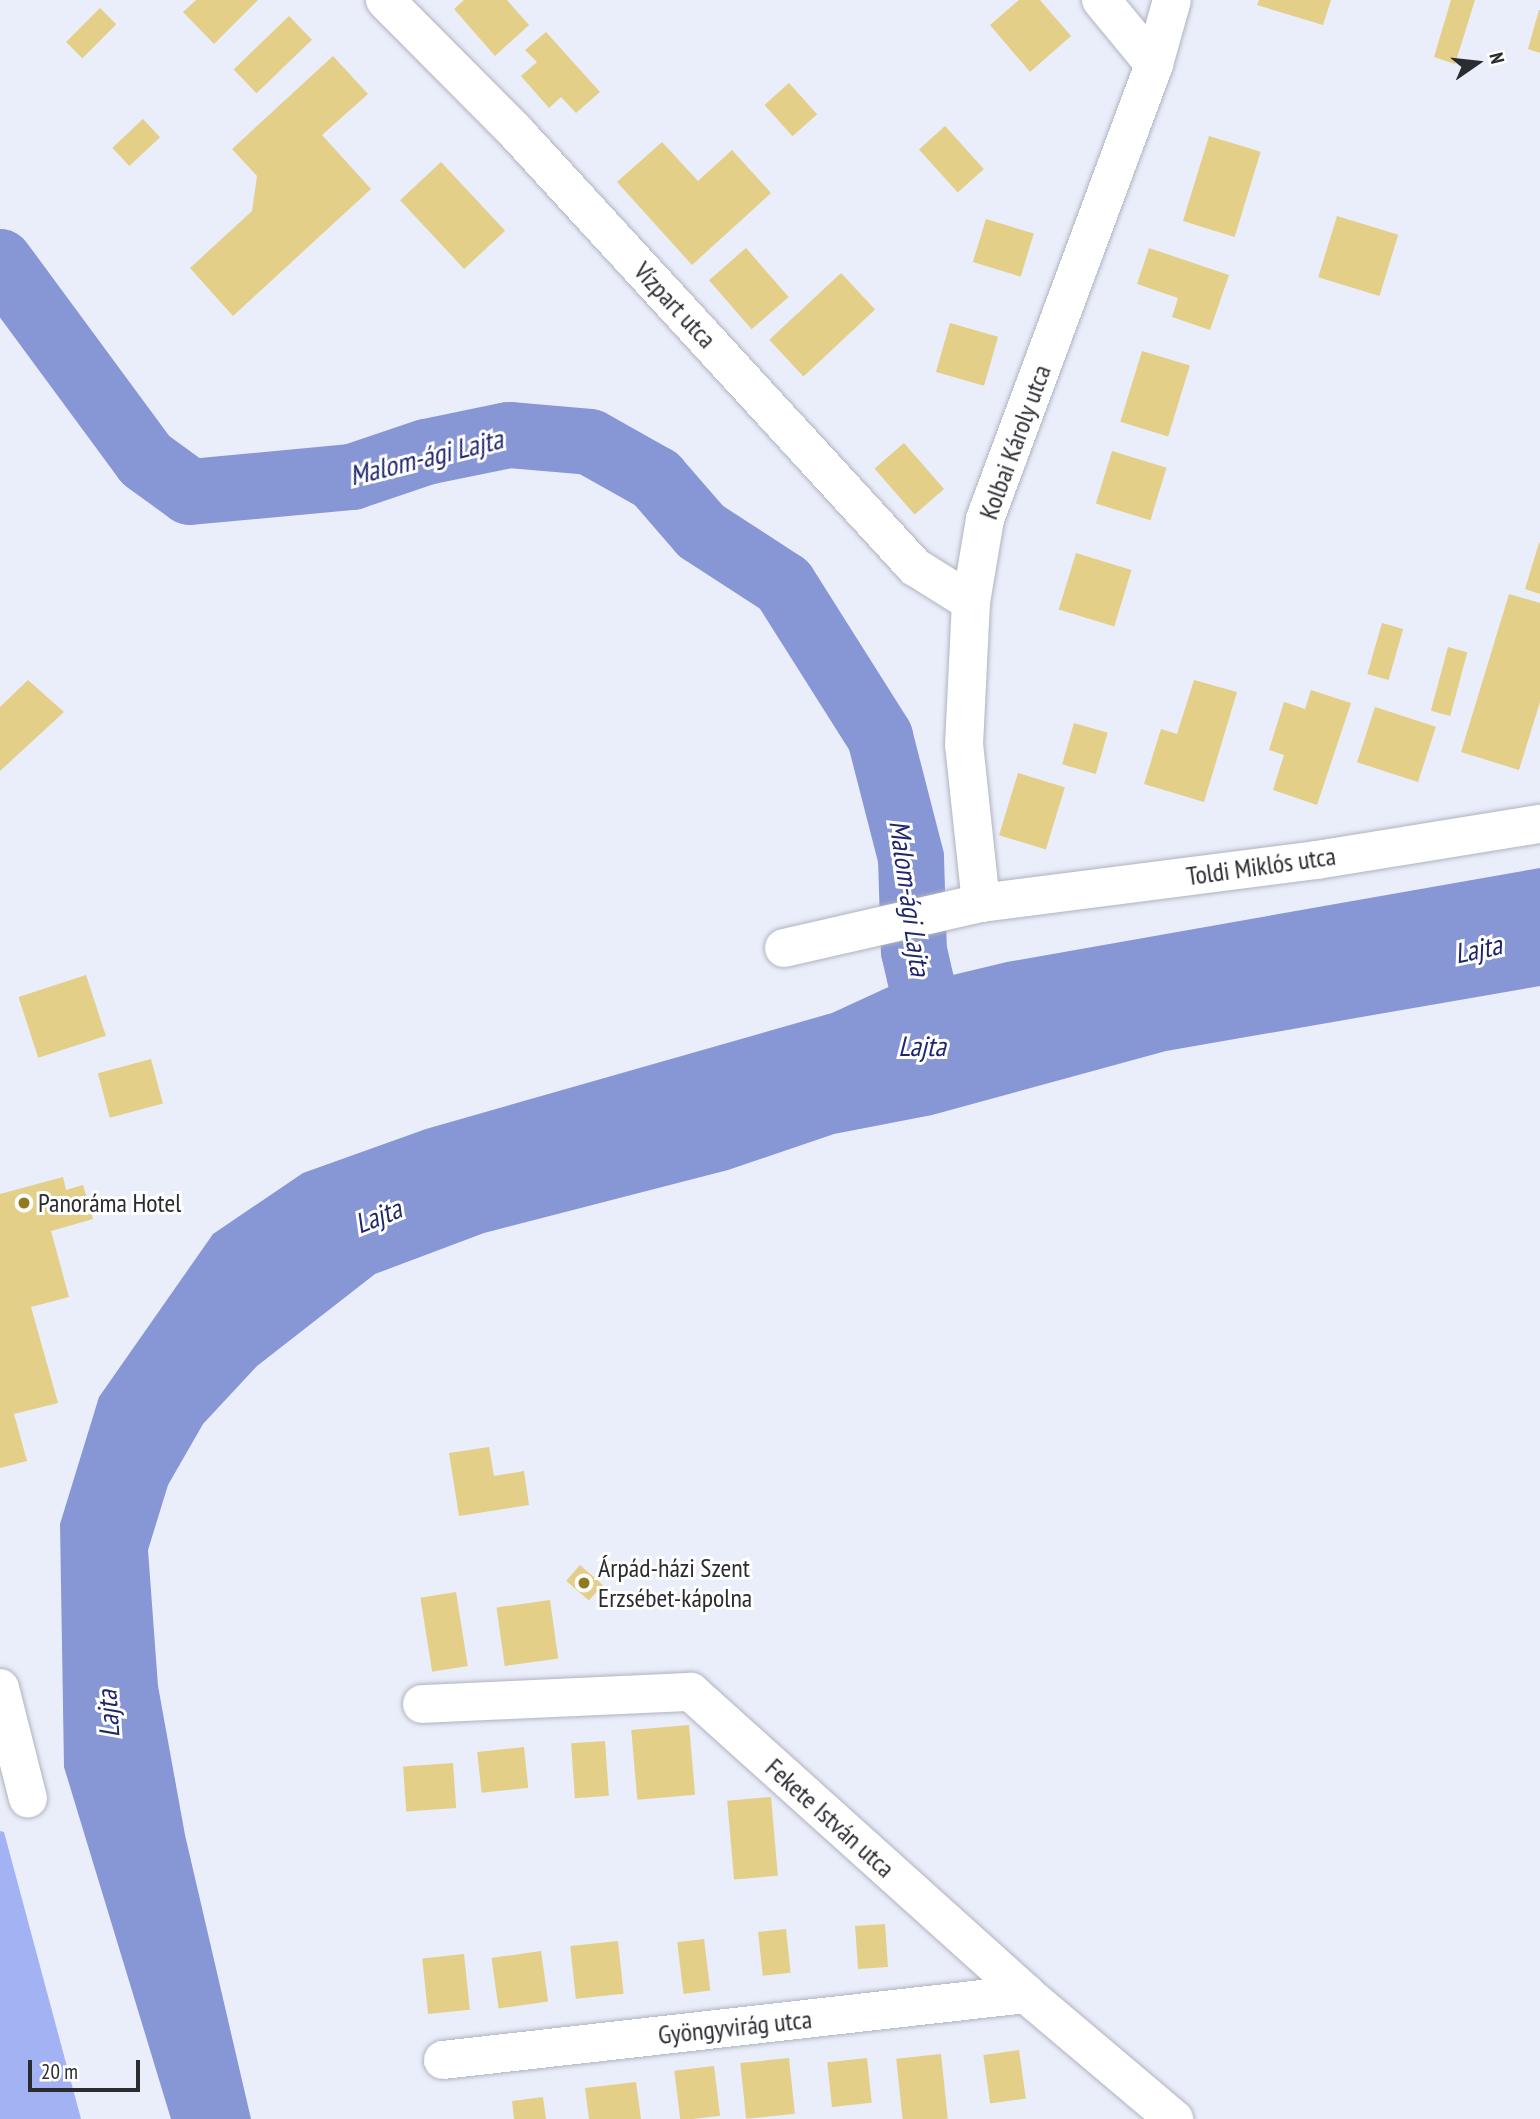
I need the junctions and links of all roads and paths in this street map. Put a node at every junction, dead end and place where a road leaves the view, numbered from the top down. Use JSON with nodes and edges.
{"nodes":[{"id":1,"x":385,"y":0,"type":"edge"},
{"id":2,"x":1101,"y":0,"type":"edge"},
{"id":3,"x":1172,"y":0,"type":"edge"},
{"id":4,"x":1154,"y":64,"type":"junction"},
{"id":5,"x":971,"y":602,"type":"junction"},
{"id":6,"x":1540,"y":824,"type":"edge"},
{"id":7,"x":965,"y":906,"type":"junction"},
{"id":8,"x":784,"y":948,"type":"dead end"},
{"id":9,"x":0,"y":1688,"type":"edge"},
{"id":10,"x":422,"y":1704,"type":"dead end"},
{"id":11,"x":28,"y":1799,"type":"dead end"},
{"id":12,"x":1026,"y":1994,"type":"junction"},
{"id":13,"x":443,"y":2060,"type":"dead end"},
{"id":14,"x":1174,"y":2119,"type":"edge"}],
"edges":[{"from":1,"to":5,"type":"street","name":"Vízpart utca"},
{"from":2,"to":4,"type":"street"},
{"from":3,"to":4,"type":"street","name":"Kolbai Károly utca"},
{"from":4,"to":5,"type":"street","name":"Kolbai Károly utca"},
{"from":5,"to":7,"type":"street","name":"Kolbai Károly utca"},
{"from":6,"to":7,"type":"street","name":"Toldi Miklós utca"},
{"from":7,"to":8,"type":"street","name":"Toldi Miklós utca"},
{"from":9,"to":11,"type":"street"},
{"from":10,"to":12,"type":"street","name":"Fekete István utca"},
{"from":12,"to":13,"type":"street","name":"Gyöngyvirág utca"},
{"from":12,"to":14,"type":"street","name":"Fekete István utca"}]}
